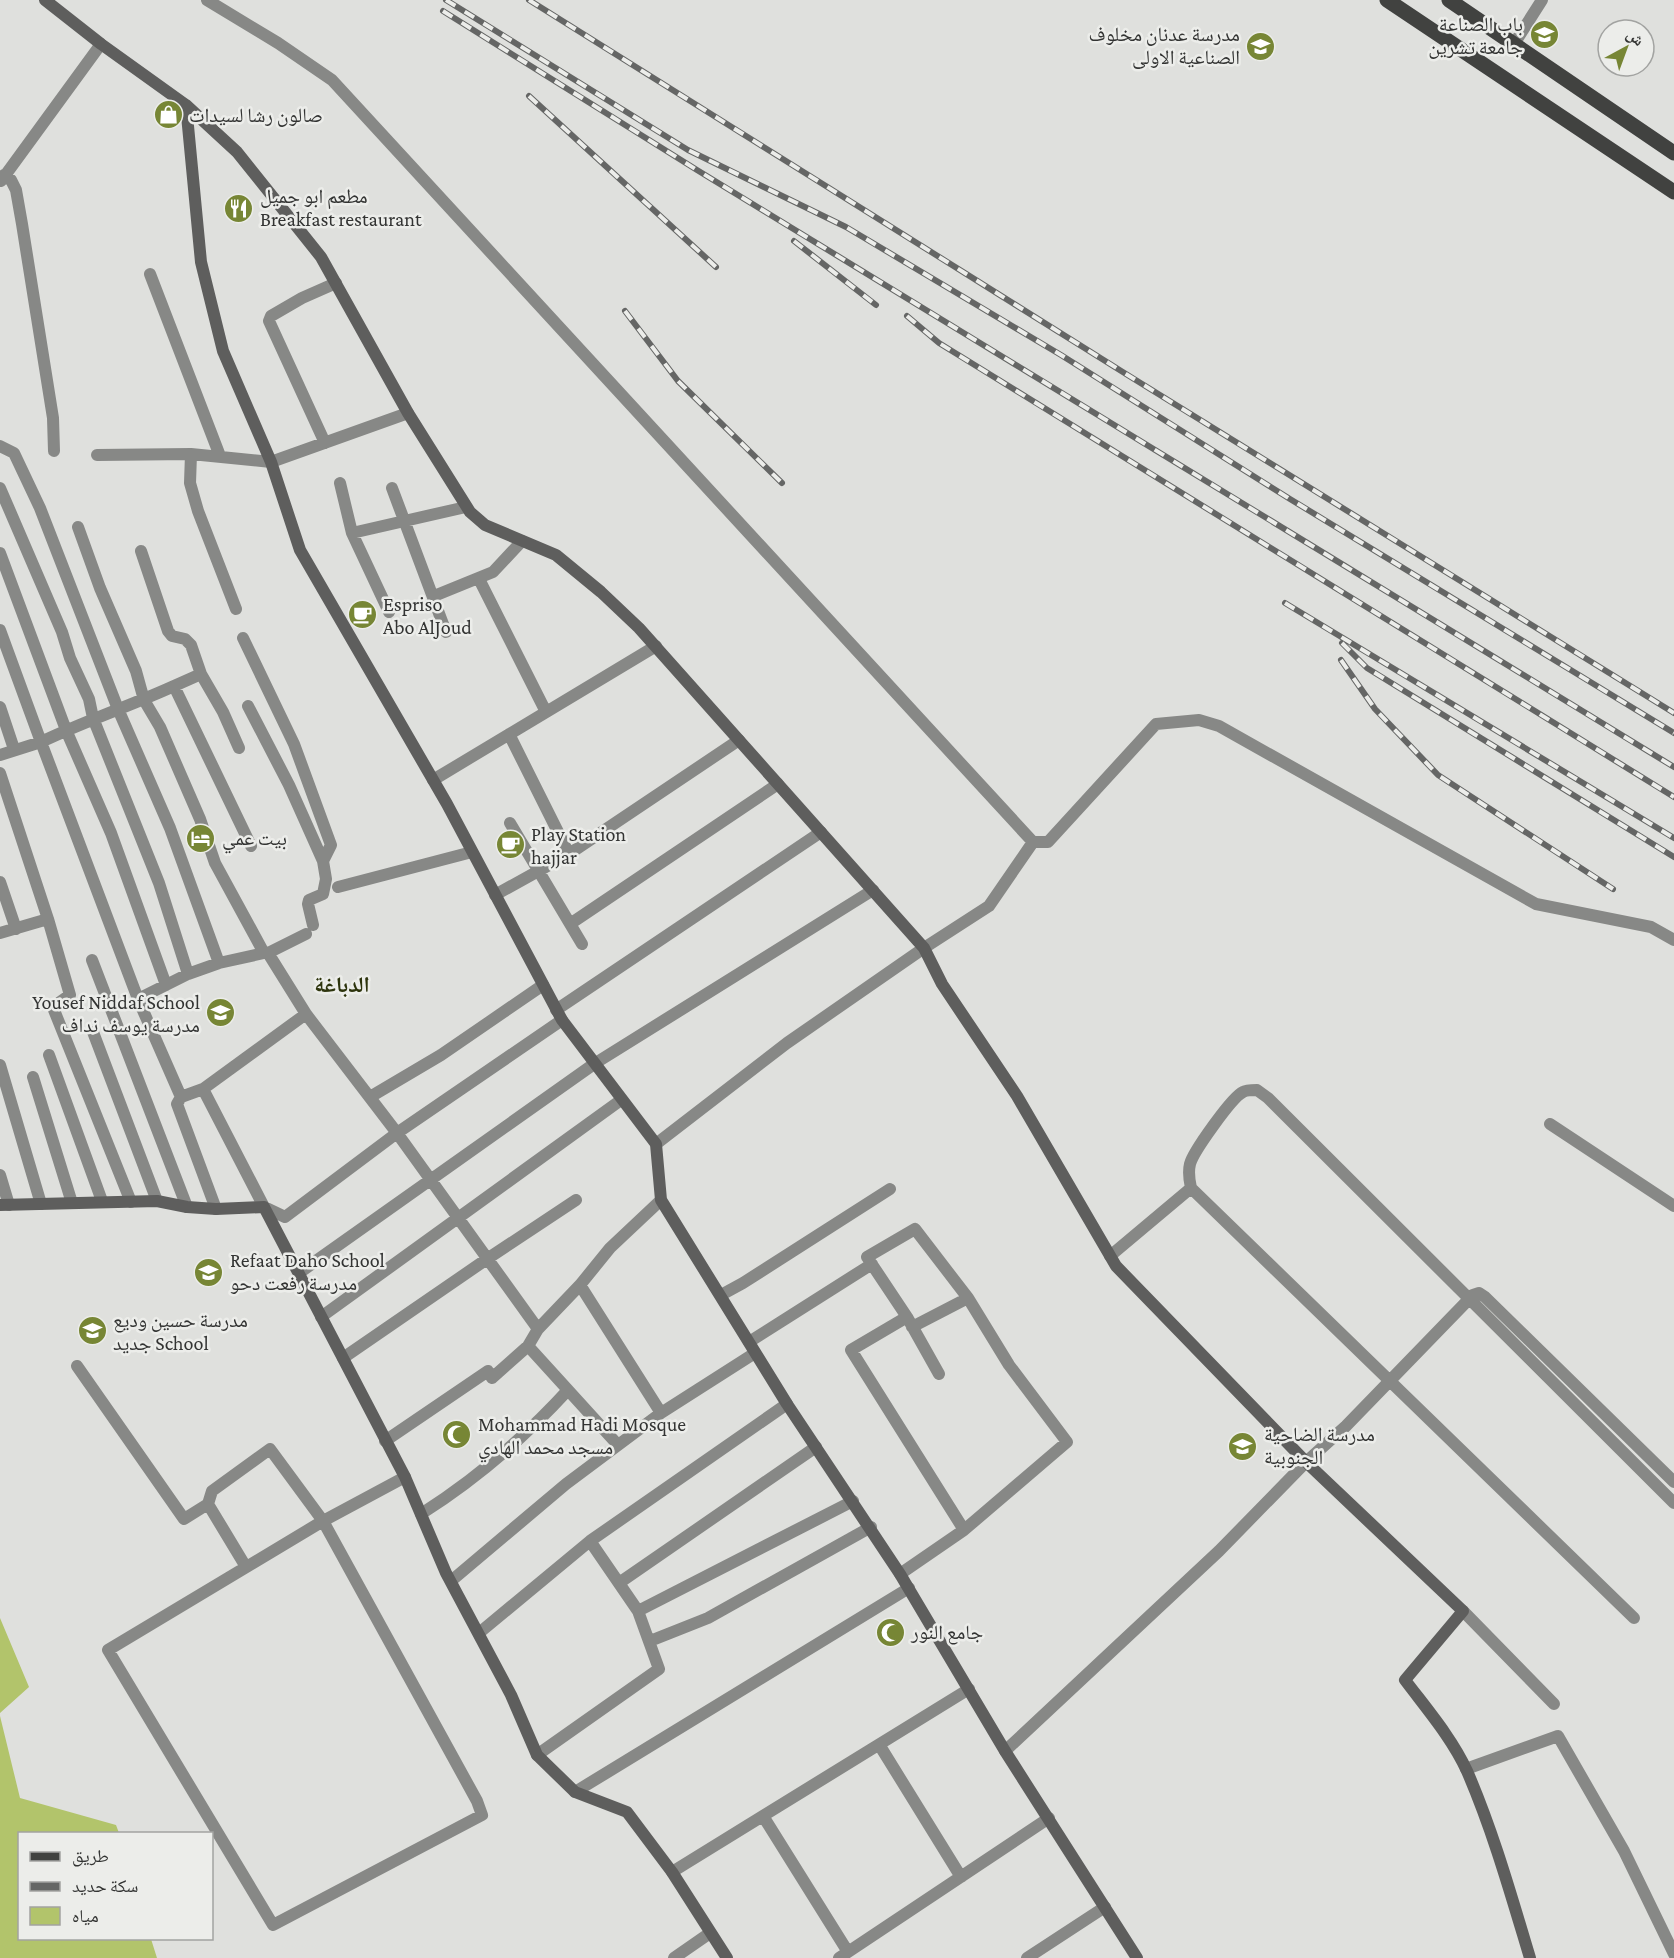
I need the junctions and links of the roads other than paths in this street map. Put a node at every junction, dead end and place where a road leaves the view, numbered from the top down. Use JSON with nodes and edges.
{"nodes":[{"id":1,"x":45,"y":0,"type":"edge"},
{"id":2,"x":207,"y":0,"type":"edge"},
{"id":3,"x":1387,"y":0,"type":"edge"},
{"id":4,"x":1449,"y":0,"type":"edge"},
{"id":5,"x":1542,"y":0,"type":"edge"},
{"id":6,"x":101,"y":44,"type":"junction"},
{"id":7,"x":1514,"y":44,"type":"junction"},
{"id":8,"x":186,"y":105,"type":"junction"},
{"id":9,"x":1674,"y":153,"type":"edge"},
{"id":10,"x":2,"y":178,"type":"edge"},
{"id":11,"x":1674,"y":192,"type":"edge"},
{"id":12,"x":150,"y":274,"type":"dead end"},
{"id":13,"x":336,"y":283,"type":"junction"},
{"id":14,"x":408,"y":413,"type":"junction"},
{"id":15,"x":325,"y":443,"type":"junction"},
{"id":16,"x":0,"y":446,"type":"edge"},
{"id":17,"x":54,"y":452,"type":"dead end"},
{"id":18,"x":191,"y":454,"type":"junction"},
{"id":19,"x":97,"y":455,"type":"dead end"},
{"id":20,"x":220,"y":456,"type":"junction"},
{"id":21,"x":271,"y":462,"type":"junction"},
{"id":22,"x":340,"y":483,"type":"dead end"},
{"id":23,"x":0,"y":488,"type":"edge"},
{"id":24,"x":392,"y":488,"type":"dead end"},
{"id":25,"x":466,"y":507,"type":"junction"},
{"id":26,"x":405,"y":522,"type":"junction"},
{"id":27,"x":78,"y":527,"type":"dead end"},
{"id":28,"x":352,"y":533,"type":"junction"},
{"id":29,"x":522,"y":541,"type":"junction"},
{"id":30,"x":141,"y":551,"type":"dead end"},
{"id":31,"x":0,"y":553,"type":"edge"},
{"id":32,"x":479,"y":579,"type":"junction"},
{"id":33,"x":434,"y":596,"type":"junction"},
{"id":34,"x":236,"y":609,"type":"dead end"},
{"id":35,"x":389,"y":612,"type":"dead end"},
{"id":36,"x":0,"y":630,"type":"edge"},
{"id":37,"x":446,"y":632,"type":"dead end"},
{"id":38,"x":243,"y":638,"type":"dead end"},
{"id":39,"x":656,"y":646,"type":"junction"},
{"id":40,"x":201,"y":674,"type":"junction"},
{"id":41,"x":174,"y":686,"type":"junction"},
{"id":42,"x":144,"y":700,"type":"junction"},
{"id":43,"x":249,"y":706,"type":"dead end"},
{"id":44,"x":0,"y":707,"type":"edge"},
{"id":45,"x":118,"y":709,"type":"junction"},
{"id":46,"x":546,"y":712,"type":"junction"},
{"id":47,"x":93,"y":718,"type":"junction"},
{"id":48,"x":66,"y":730,"type":"junction"},
{"id":49,"x":509,"y":734,"type":"junction"},
{"id":50,"x":739,"y":740,"type":"junction"},
{"id":51,"x":41,"y":742,"type":"junction"},
{"id":52,"x":240,"y":748,"type":"dead end"},
{"id":53,"x":14,"y":749,"type":"junction"},
{"id":54,"x":0,"y":755,"type":"edge"},
{"id":55,"x":0,"y":773,"type":"edge"},
{"id":56,"x":433,"y":780,"type":"junction"},
{"id":57,"x":778,"y":784,"type":"junction"},
{"id":58,"x":510,"y":823,"type":"dead end"},
{"id":59,"x":821,"y":832,"type":"junction"},
{"id":60,"x":1033,"y":842,"type":"junction"},
{"id":61,"x":250,"y":846,"type":"dead end"},
{"id":62,"x":472,"y":852,"type":"junction"},
{"id":63,"x":569,"y":854,"type":"junction"},
{"id":64,"x":323,"y":861,"type":"junction"},
{"id":65,"x":539,"y":871,"type":"junction"},
{"id":66,"x":0,"y":882,"type":"edge"},
{"id":67,"x":338,"y":887,"type":"dead end"},
{"id":68,"x":873,"y":890,"type":"junction"},
{"id":69,"x":495,"y":895,"type":"junction"},
{"id":70,"x":48,"y":919,"type":"junction"},
{"id":71,"x":570,"y":924,"type":"junction"},
{"id":72,"x":16,"y":929,"type":"junction"},
{"id":73,"x":0,"y":933,"type":"edge"},
{"id":74,"x":1674,"y":940,"type":"edge"},
{"id":75,"x":582,"y":944,"type":"dead end"},
{"id":76,"x":924,"y":948,"type":"junction"},
{"id":77,"x":266,"y":952,"type":"junction"},
{"id":78,"x":92,"y":960,"type":"dead end"},
{"id":79,"x":219,"y":963,"type":"junction"},
{"id":80,"x":188,"y":974,"type":"junction"},
{"id":81,"x":166,"y":985,"type":"junction"},
{"id":82,"x":543,"y":985,"type":"junction"},
{"id":83,"x":138,"y":999,"type":"junction"},
{"id":84,"x":306,"y":1014,"type":"junction"},
{"id":85,"x":559,"y":1015,"type":"junction"},
{"id":86,"x":93,"y":1032,"type":"dead end"},
{"id":87,"x":49,"y":1055,"type":"dead end"},
{"id":88,"x":594,"y":1064,"type":"junction"},
{"id":89,"x":0,"y":1065,"type":"edge"},
{"id":90,"x":33,"y":1077,"type":"dead end"},
{"id":91,"x":204,"y":1089,"type":"junction"},
{"id":92,"x":181,"y":1097,"type":"junction"},
{"id":93,"x":370,"y":1097,"type":"junction"},
{"id":94,"x":621,"y":1100,"type":"junction"},
{"id":95,"x":1550,"y":1124,"type":"dead end"},
{"id":96,"x":397,"y":1133,"type":"junction"},
{"id":97,"x":656,"y":1144,"type":"junction"},
{"id":98,"x":0,"y":1175,"type":"edge"},
{"id":99,"x":431,"y":1180,"type":"junction"},
{"id":100,"x":1191,"y":1188,"type":"junction"},
{"id":101,"x":890,"y":1190,"type":"dead end"},
{"id":102,"x":576,"y":1200,"type":"dead end"},
{"id":103,"x":661,"y":1200,"type":"junction"},
{"id":104,"x":102,"y":1201,"type":"junction"},
{"id":105,"x":157,"y":1201,"type":"junction"},
{"id":106,"x":131,"y":1202,"type":"junction"},
{"id":107,"x":72,"y":1203,"type":"junction"},
{"id":108,"x":41,"y":1204,"type":"junction"},
{"id":109,"x":4,"y":1205,"type":"edge"},
{"id":110,"x":1674,"y":1206,"type":"edge"},
{"id":111,"x":187,"y":1207,"type":"junction"},
{"id":112,"x":264,"y":1207,"type":"junction"},
{"id":113,"x":216,"y":1209,"type":"junction"},
{"id":114,"x":458,"y":1217,"type":"junction"},
{"id":115,"x":1110,"y":1256,"type":"junction"},
{"id":116,"x":487,"y":1259,"type":"junction"},
{"id":117,"x":872,"y":1264,"type":"junction"},
{"id":118,"x":299,"y":1274,"type":"junction"},
{"id":119,"x":580,"y":1285,"type":"junction"},
{"id":120,"x":721,"y":1295,"type":"junction"},
{"id":121,"x":968,"y":1298,"type":"junction"},
{"id":122,"x":1468,"y":1299,"type":"junction"},
{"id":123,"x":321,"y":1317,"type":"junction"},
{"id":124,"x":910,"y":1322,"type":"junction"},
{"id":125,"x":538,"y":1329,"type":"junction"},
{"id":126,"x":528,"y":1346,"type":"junction"},
{"id":127,"x":752,"y":1348,"type":"junction"},
{"id":128,"x":343,"y":1358,"type":"junction"},
{"id":129,"x":77,"y":1366,"type":"dead end"},
{"id":130,"x":939,"y":1374,"type":"dead end"},
{"id":131,"x":1391,"y":1380,"type":"junction"},
{"id":132,"x":568,"y":1390,"type":"junction"},
{"id":133,"x":787,"y":1404,"type":"junction"},
{"id":134,"x":661,"y":1413,"type":"junction"},
{"id":135,"x":385,"y":1441,"type":"junction"},
{"id":136,"x":618,"y":1444,"type":"junction"},
{"id":137,"x":816,"y":1447,"type":"junction"},
{"id":138,"x":1306,"y":1462,"type":"junction"},
{"id":139,"x":405,"y":1477,"type":"junction"},
{"id":140,"x":1674,"y":1482,"type":"edge"},
{"id":141,"x":853,"y":1501,"type":"junction"},
{"id":142,"x":1674,"y":1503,"type":"edge"},
{"id":143,"x":208,"y":1504,"type":"junction"},
{"id":144,"x":421,"y":1514,"type":"junction"},
{"id":145,"x":323,"y":1521,"type":"junction"},
{"id":146,"x":870,"y":1527,"type":"junction"},
{"id":147,"x":964,"y":1530,"type":"junction"},
{"id":148,"x":590,"y":1541,"type":"junction"},
{"id":149,"x":246,"y":1567,"type":"junction"},
{"id":150,"x":900,"y":1574,"type":"junction"},
{"id":151,"x":451,"y":1581,"type":"junction"},
{"id":152,"x":619,"y":1583,"type":"junction"},
{"id":153,"x":909,"y":1588,"type":"junction"},
{"id":154,"x":638,"y":1611,"type":"junction"},
{"id":155,"x":1463,"y":1611,"type":"junction"},
{"id":156,"x":1634,"y":1618,"type":"dead end"},
{"id":157,"x":479,"y":1633,"type":"junction"},
{"id":158,"x":650,"y":1641,"type":"junction"},
{"id":159,"x":969,"y":1689,"type":"junction"},
{"id":160,"x":1554,"y":1704,"type":"dead end"},
{"id":161,"x":880,"y":1746,"type":"junction"},
{"id":162,"x":1005,"y":1751,"type":"junction"},
{"id":163,"x":537,"y":1755,"type":"junction"},
{"id":164,"x":1466,"y":1769,"type":"junction"},
{"id":165,"x":575,"y":1792,"type":"junction"},
{"id":166,"x":764,"y":1816,"type":"junction"},
{"id":167,"x":1049,"y":1818,"type":"junction"},
{"id":168,"x":672,"y":1872,"type":"junction"},
{"id":169,"x":961,"y":1877,"type":"junction"},
{"id":170,"x":1105,"y":1907,"type":"junction"},
{"id":171,"x":710,"y":1934,"type":"junction"},
{"id":172,"x":1674,"y":1954,"type":"edge"},
{"id":173,"x":844,"y":1955,"type":"edge"},
{"id":174,"x":674,"y":1958,"type":"edge"},
{"id":175,"x":727,"y":1958,"type":"edge"},
{"id":176,"x":1027,"y":1958,"type":"edge"},
{"id":177,"x":1137,"y":1958,"type":"edge"},
{"id":178,"x":1530,"y":1958,"type":"edge"}],
"edges":[{"from":1,"to":6,"type":"street"},
{"from":2,"to":60,"type":"street"},
{"from":3,"to":11,"type":"main road"},
{"from":4,"to":7,"type":"main road"},
{"from":5,"to":7,"type":"street"},
{"from":6,"to":8,"type":"street"},
{"from":6,"to":10,"type":"street"},
{"from":7,"to":9,"type":"main road"},
{"from":8,"to":13,"type":"street"},
{"from":8,"to":21,"type":"street"},
{"from":10,"to":17,"type":"street"},
{"from":12,"to":20,"type":"street"},
{"from":13,"to":14,"type":"street"},
{"from":13,"to":15,"type":"street"},
{"from":14,"to":15,"type":"street"},
{"from":14,"to":25,"type":"street"},
{"from":15,"to":21,"type":"street"},
{"from":16,"to":45,"type":"street"},
{"from":18,"to":19,"type":"street"},
{"from":18,"to":20,"type":"street"},
{"from":18,"to":34,"type":"street"},
{"from":20,"to":21,"type":"street"},
{"from":21,"to":56,"type":"street"},
{"from":22,"to":28,"type":"street"},
{"from":23,"to":47,"type":"street"},
{"from":24,"to":26,"type":"street"},
{"from":25,"to":26,"type":"street"},
{"from":25,"to":29,"type":"street"},
{"from":26,"to":28,"type":"street"},
{"from":26,"to":33,"type":"street"},
{"from":27,"to":42,"type":"street"},
{"from":28,"to":35,"type":"street"},
{"from":29,"to":32,"type":"street"},
{"from":29,"to":39,"type":"street"},
{"from":30,"to":40,"type":"street"},
{"from":31,"to":48,"type":"street"},
{"from":32,"to":33,"type":"street"},
{"from":32,"to":46,"type":"street"},
{"from":33,"to":37,"type":"street"},
{"from":36,"to":51,"type":"street"},
{"from":38,"to":64,"type":"street"},
{"from":39,"to":46,"type":"street"},
{"from":39,"to":50,"type":"street"},
{"from":40,"to":41,"type":"street"},
{"from":40,"to":52,"type":"street"},
{"from":41,"to":42,"type":"street"},
{"from":41,"to":61,"type":"street"},
{"from":42,"to":45,"type":"street"},
{"from":42,"to":77,"type":"street"},
{"from":43,"to":64,"type":"street"},
{"from":44,"to":53,"type":"street"},
{"from":45,"to":47,"type":"street"},
{"from":45,"to":79,"type":"street"},
{"from":46,"to":49,"type":"street"},
{"from":47,"to":48,"type":"street"},
{"from":47,"to":80,"type":"street"},
{"from":48,"to":51,"type":"street"},
{"from":48,"to":81,"type":"street"},
{"from":49,"to":56,"type":"street"},
{"from":49,"to":63,"type":"street"},
{"from":50,"to":57,"type":"street"},
{"from":50,"to":63,"type":"street"},
{"from":51,"to":53,"type":"street"},
{"from":51,"to":83,"type":"street"},
{"from":53,"to":54,"type":"street"},
{"from":55,"to":70,"type":"street"},
{"from":56,"to":62,"type":"street"},
{"from":57,"to":59,"type":"street"},
{"from":57,"to":71,"type":"street"},
{"from":58,"to":65,"type":"street"},
{"from":59,"to":68,"type":"street"},
{"from":59,"to":85,"type":"street"},
{"from":60,"to":74,"type":"street"},
{"from":60,"to":76,"type":"street"},
{"from":62,"to":67,"type":"street"},
{"from":62,"to":69,"type":"street"},
{"from":63,"to":65,"type":"street"},
{"from":64,"to":77,"type":"street"},
{"from":65,"to":69,"type":"street"},
{"from":65,"to":71,"type":"street"},
{"from":66,"to":72,"type":"street"},
{"from":68,"to":76,"type":"street"},
{"from":68,"to":88,"type":"street"},
{"from":69,"to":82,"type":"street"},
{"from":70,"to":72,"type":"street"},
{"from":70,"to":106,"type":"street"},
{"from":71,"to":75,"type":"street"},
{"from":72,"to":73,"type":"street"},
{"from":76,"to":97,"type":"street"},
{"from":76,"to":115,"type":"street"},
{"from":77,"to":79,"type":"street"},
{"from":77,"to":84,"type":"street"},
{"from":78,"to":111,"type":"street"},
{"from":79,"to":80,"type":"street"},
{"from":80,"to":81,"type":"street"},
{"from":81,"to":83,"type":"street"},
{"from":82,"to":85,"type":"street"},
{"from":82,"to":93,"type":"street"},
{"from":83,"to":92,"type":"street"},
{"from":84,"to":91,"type":"street"},
{"from":84,"to":93,"type":"street"},
{"from":85,"to":88,"type":"street"},
{"from":85,"to":96,"type":"street"},
{"from":86,"to":105,"type":"street"},
{"from":87,"to":104,"type":"street"},
{"from":88,"to":94,"type":"street"},
{"from":88,"to":99,"type":"street"},
{"from":89,"to":108,"type":"street"},
{"from":90,"to":107,"type":"street"},
{"from":91,"to":92,"type":"street"},
{"from":91,"to":112,"type":"street"},
{"from":92,"to":113,"type":"street"},
{"from":93,"to":96,"type":"street"},
{"from":94,"to":97,"type":"street"},
{"from":94,"to":114,"type":"street"},
{"from":95,"to":110,"type":"street"},
{"from":96,"to":99,"type":"street"},
{"from":96,"to":112,"type":"street"},
{"from":97,"to":103,"type":"street"},
{"from":98,"to":109,"type":"street"},
{"from":99,"to":114,"type":"street"},
{"from":99,"to":118,"type":"street"},
{"from":100,"to":115,"type":"street"},
{"from":100,"to":122,"type":"street"},
{"from":100,"to":131,"type":"street"},
{"from":101,"to":120,"type":"street"},
{"from":102,"to":116,"type":"street"},
{"from":103,"to":119,"type":"street"},
{"from":103,"to":120,"type":"street"},
{"from":104,"to":106,"type":"street"},
{"from":104,"to":107,"type":"street"},
{"from":105,"to":106,"type":"street"},
{"from":105,"to":111,"type":"street"},
{"from":107,"to":108,"type":"street"},
{"from":108,"to":109,"type":"street"},
{"from":111,"to":113,"type":"street"},
{"from":112,"to":113,"type":"street"},
{"from":112,"to":118,"type":"street"},
{"from":114,"to":116,"type":"street"},
{"from":114,"to":123,"type":"street"},
{"from":115,"to":138,"type":"street"},
{"from":116,"to":125,"type":"street"},
{"from":116,"to":128,"type":"street"},
{"from":117,"to":121,"type":"street"},
{"from":117,"to":124,"type":"street"},
{"from":117,"to":127,"type":"street"},
{"from":118,"to":123,"type":"street"},
{"from":119,"to":125,"type":"street"},
{"from":119,"to":134,"type":"street"},
{"from":120,"to":127,"type":"street"},
{"from":121,"to":124,"type":"street"},
{"from":121,"to":147,"type":"street"},
{"from":122,"to":131,"type":"street"},
{"from":122,"to":140,"type":"street"},
{"from":122,"to":142,"type":"street"},
{"from":123,"to":128,"type":"street"},
{"from":124,"to":130,"type":"street"},
{"from":124,"to":147,"type":"street"},
{"from":125,"to":126,"type":"street"},
{"from":126,"to":132,"type":"street"},
{"from":126,"to":135,"type":"street"},
{"from":127,"to":133,"type":"street"},
{"from":127,"to":134,"type":"street"},
{"from":128,"to":135,"type":"street"},
{"from":129,"to":143,"type":"street"},
{"from":131,"to":138,"type":"street"},
{"from":131,"to":156,"type":"street"},
{"from":132,"to":136,"type":"street"},
{"from":132,"to":144,"type":"street"},
{"from":133,"to":137,"type":"street"},
{"from":133,"to":148,"type":"street"},
{"from":134,"to":136,"type":"street"},
{"from":135,"to":139,"type":"street"},
{"from":136,"to":151,"type":"street"},
{"from":137,"to":141,"type":"street"},
{"from":137,"to":152,"type":"street"},
{"from":138,"to":155,"type":"street"},
{"from":138,"to":162,"type":"street"},
{"from":139,"to":144,"type":"street"},
{"from":139,"to":145,"type":"street"},
{"from":141,"to":146,"type":"street"},
{"from":141,"to":154,"type":"street"},
{"from":143,"to":145,"type":"street"},
{"from":143,"to":149,"type":"street"},
{"from":144,"to":151,"type":"street"},
{"from":145,"to":149,"type":"street"},
{"from":145,"to":149,"type":"street"},
{"from":146,"to":150,"type":"street"},
{"from":146,"to":158,"type":"street"},
{"from":147,"to":150,"type":"street"},
{"from":148,"to":152,"type":"street"},
{"from":148,"to":157,"type":"street"},
{"from":150,"to":153,"type":"street"},
{"from":151,"to":157,"type":"street"},
{"from":152,"to":154,"type":"street"},
{"from":153,"to":159,"type":"street"},
{"from":153,"to":165,"type":"street"},
{"from":154,"to":158,"type":"street"},
{"from":155,"to":160,"type":"street"},
{"from":155,"to":164,"type":"street"},
{"from":157,"to":163,"type":"street"},
{"from":158,"to":163,"type":"street"},
{"from":159,"to":161,"type":"street"},
{"from":159,"to":162,"type":"street"},
{"from":161,"to":166,"type":"street"},
{"from":161,"to":169,"type":"street"},
{"from":162,"to":167,"type":"street"},
{"from":163,"to":165,"type":"street"},
{"from":164,"to":172,"type":"street"},
{"from":164,"to":178,"type":"street"},
{"from":165,"to":168,"type":"street"},
{"from":166,"to":168,"type":"street"},
{"from":166,"to":173,"type":"street"},
{"from":167,"to":169,"type":"street"},
{"from":167,"to":170,"type":"street"},
{"from":168,"to":171,"type":"street"},
{"from":169,"to":173,"type":"street"},
{"from":170,"to":176,"type":"street"},
{"from":170,"to":177,"type":"street"},
{"from":171,"to":174,"type":"street"},
{"from":171,"to":175,"type":"street"}]}
